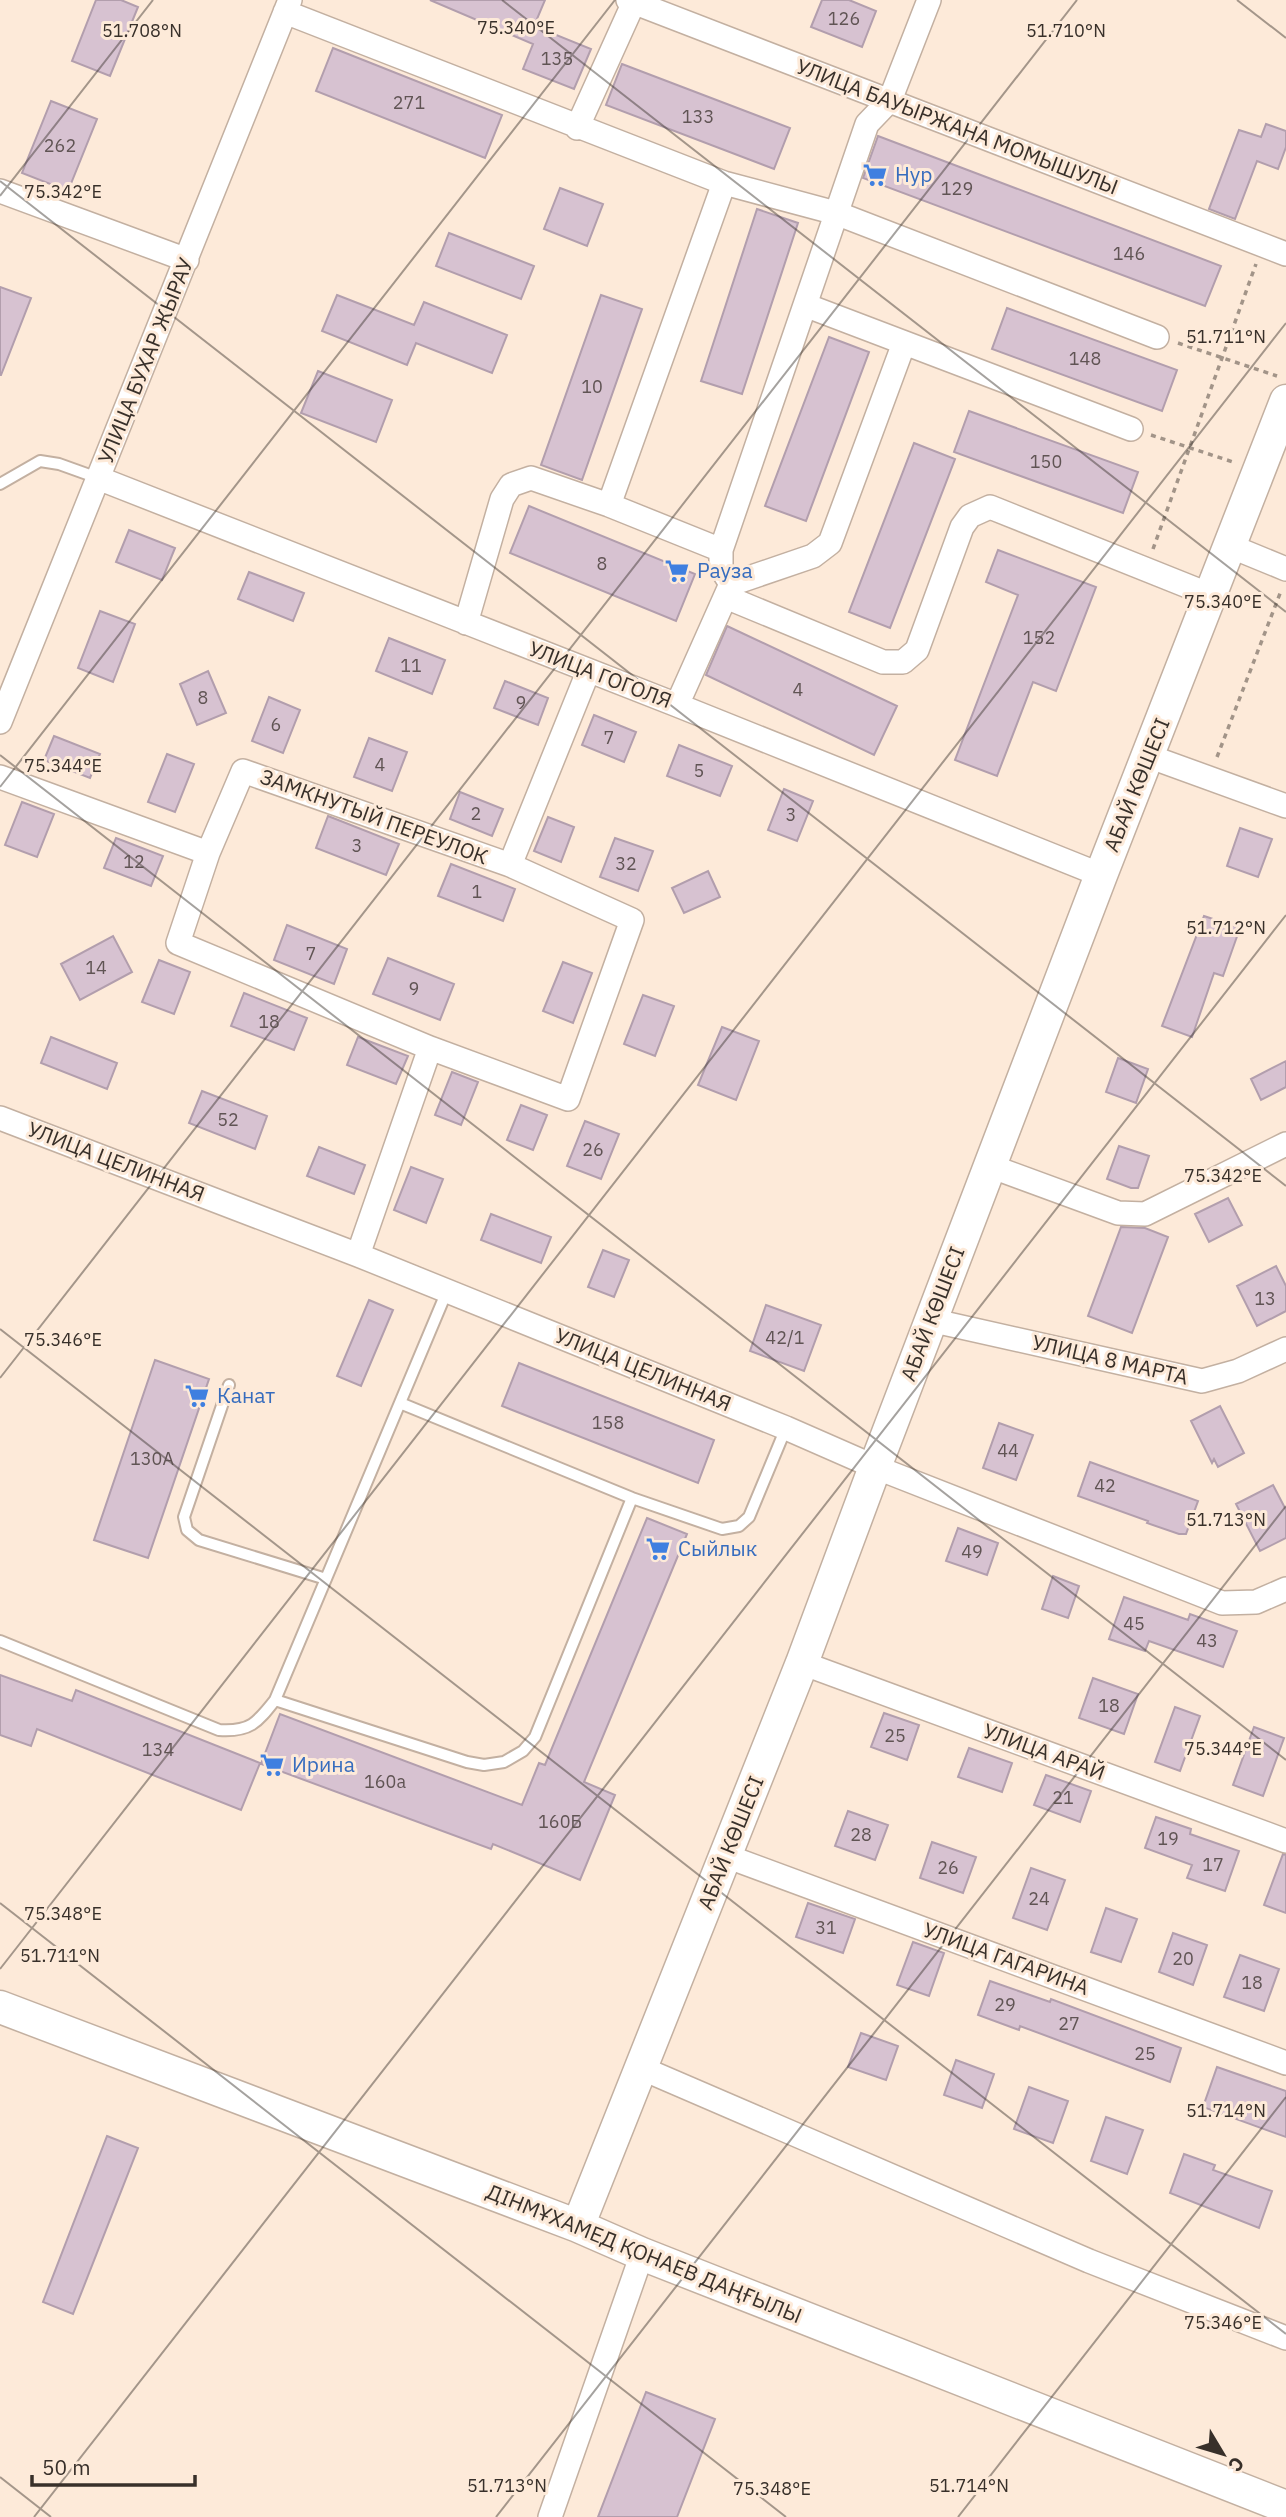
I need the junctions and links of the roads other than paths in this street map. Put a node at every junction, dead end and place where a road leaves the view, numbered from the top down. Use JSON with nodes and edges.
{"nodes":[{"id":1,"x":929,"y":0,"type":"edge"},
{"id":2,"x":631,"y":1,"type":"edge"},
{"id":3,"x":288,"y":6,"type":"edge"},
{"id":4,"x":665,"y":7,"type":"edge"},
{"id":5,"x":890,"y":100,"type":"junction"},
{"id":6,"x":577,"y":128,"type":"junction"},
{"id":7,"x":724,"y":183,"type":"junction"},
{"id":8,"x":0,"y":191,"type":"edge"},
{"id":9,"x":836,"y":214,"type":"junction"},
{"id":10,"x":1286,"y":254,"type":"edge"},
{"id":11,"x":187,"y":260,"type":"junction"},
{"id":12,"x":806,"y":304,"type":"junction"},
{"id":13,"x":1157,"y":337,"type":"road end"},
{"id":14,"x":904,"y":343,"type":"junction"},
{"id":15,"x":1286,"y":401,"type":"edge"},
{"id":16,"x":1131,"y":429,"type":"road end"},
{"id":17,"x":98,"y":478,"type":"junction"},
{"id":18,"x":0,"y":485,"type":"edge"},
{"id":19,"x":609,"y":505,"type":"junction"},
{"id":20,"x":1230,"y":546,"type":"junction"},
{"id":21,"x":721,"y":550,"type":"junction"},
{"id":22,"x":1284,"y":579,"type":"edge"},
{"id":23,"x":728,"y":591,"type":"junction"},
{"id":24,"x":1210,"y":595,"type":"junction"},
{"id":25,"x":467,"y":623,"type":"junction"},
{"id":26,"x":588,"y":672,"type":"junction"},
{"id":27,"x":7,"y":685,"type":"edge"},
{"id":28,"x":677,"y":705,"type":"junction"},
{"id":29,"x":0,"y":722,"type":"edge"},
{"id":30,"x":1148,"y":757,"type":"junction"},
{"id":31,"x":0,"y":777,"type":"edge"},
{"id":32,"x":1286,"y":806,"type":"edge"},
{"id":33,"x":208,"y":853,"type":"junction"},
{"id":34,"x":510,"y":865,"type":"junction"},
{"id":35,"x":1101,"y":875,"type":"junction"},
{"id":36,"x":430,"y":1048,"type":"junction"},
{"id":37,"x":0,"y":1118,"type":"edge"},
{"id":38,"x":1286,"y":1144,"type":"edge"},
{"id":39,"x":990,"y":1166,"type":"junction"},
{"id":40,"x":358,"y":1255,"type":"junction"},
{"id":41,"x":447,"y":1291,"type":"junction"},
{"id":42,"x":930,"y":1320,"type":"junction"},
{"id":43,"x":1286,"y":1349,"type":"edge"},
{"id":44,"x":229,"y":1385,"type":"dead end"},
{"id":45,"x":400,"y":1403,"type":"junction"},
{"id":46,"x":786,"y":1428,"type":"junction"},
{"id":47,"x":875,"y":1466,"type":"junction"},
{"id":48,"x":632,"y":1498,"type":"junction"},
{"id":49,"x":326,"y":1579,"type":"junction"},
{"id":50,"x":1286,"y":1589,"type":"edge"},
{"id":51,"x":0,"y":1641,"type":"edge"},
{"id":52,"x":802,"y":1662,"type":"junction"},
{"id":53,"x":275,"y":1700,"type":"junction"},
{"id":54,"x":1286,"y":1841,"type":"edge"},
{"id":55,"x":726,"y":1856,"type":"junction"},
{"id":56,"x":0,"y":2007,"type":"edge"},
{"id":57,"x":1286,"y":2063,"type":"edge"},
{"id":58,"x":641,"y":2068,"type":"junction"},
{"id":59,"x":578,"y":2226,"type":"junction"},
{"id":60,"x":642,"y":2254,"type":"junction"},
{"id":61,"x":1286,"y":2338,"type":"edge"},
{"id":62,"x":1286,"y":2507,"type":"edge"},
{"id":63,"x":550,"y":2517,"type":"edge"}],
"edges":[{"from":1,"to":5,"type":"street"},
{"from":2,"to":4,"type":"street","name":"УЛИЦА БАУЫРЖАНА МОМЫШУЛЫ"},
{"from":2,"to":6,"type":"street"},
{"from":3,"to":6,"type":"street"},
{"from":3,"to":11,"type":"street","name":"УЛИЦА БУХАР ЖЫРАУ"},
{"from":4,"to":5,"type":"street","name":"УЛИЦА БАУЫРЖАНА МОМЫШУЛЫ"},
{"from":5,"to":9,"type":"street"},
{"from":5,"to":10,"type":"street","name":"УЛИЦА БАУЫРЖАНА МОМЫШУЛЫ"},
{"from":6,"to":7,"type":"street"},
{"from":7,"to":9,"type":"street"},
{"from":7,"to":19,"type":"street"},
{"from":8,"to":11,"type":"street"},
{"from":9,"to":12,"type":"street"},
{"from":9,"to":13,"type":"street"},
{"from":11,"to":17,"type":"street","name":"УЛИЦА БУХАР ЖЫРАУ"},
{"from":12,"to":14,"type":"street"},
{"from":12,"to":21,"type":"street"},
{"from":14,"to":16,"type":"street"},
{"from":14,"to":23,"type":"street"},
{"from":15,"to":20,"type":"street","name":"АБАЙ КӨШЕСІ"},
{"from":17,"to":18,"type":"lane"},
{"from":17,"to":25,"type":"street","name":"УЛИЦА ГОГОЛЯ"},
{"from":17,"to":27,"type":"street","name":"УЛИЦА БУХАР ЖЫРАУ"},
{"from":19,"to":21,"type":"street"},
{"from":19,"to":25,"type":"street"},
{"from":20,"to":22,"type":"street"},
{"from":20,"to":24,"type":"street","name":"АБАЙ КӨШЕСІ"},
{"from":21,"to":23,"type":"street"},
{"from":23,"to":24,"type":"street"},
{"from":23,"to":28,"type":"street"},
{"from":24,"to":30,"type":"street","name":"АБАЙ КӨШЕСІ"},
{"from":25,"to":26,"type":"street","name":"УЛИЦА ГОГОЛЯ"},
{"from":26,"to":28,"type":"street","name":"УЛИЦА ГОГОЛЯ"},
{"from":26,"to":34,"type":"street","name":"ЗАМКНУТЫЙ ПЕРЕУЛОК"},
{"from":27,"to":29,"type":"street","name":"УЛИЦА БУХАР ЖЫРАУ"},
{"from":28,"to":35,"type":"street","name":"УЛИЦА ГОГОЛЯ"},
{"from":30,"to":32,"type":"street"},
{"from":30,"to":35,"type":"street","name":"АБАЙ КӨШЕСІ"},
{"from":31,"to":33,"type":"street"},
{"from":33,"to":34,"type":"street","name":"ЗАМКНУТЫЙ ПЕРЕУЛОК"},
{"from":33,"to":36,"type":"street","name":"ЗАМКНУТЫЙ ПЕРЕУЛОК"},
{"from":34,"to":36,"type":"street","name":"ЗАМКНУТЫЙ ПЕРЕУЛОК"},
{"from":35,"to":39,"type":"street","name":"АБАЙ КӨШЕСІ"},
{"from":36,"to":40,"type":"street"},
{"from":37,"to":40,"type":"street","name":"УЛИЦА ЦЕЛИННАЯ"},
{"from":38,"to":39,"type":"street"},
{"from":39,"to":42,"type":"street","name":"АБАЙ КӨШЕСІ"},
{"from":40,"to":41,"type":"street","name":"УЛИЦА ЦЕЛИННАЯ"},
{"from":41,"to":45,"type":"lane"},
{"from":41,"to":46,"type":"street","name":"УЛИЦА ЦЕЛИННАЯ"},
{"from":42,"to":43,"type":"street","name":"УЛИЦА 8 МАРТА"},
{"from":42,"to":47,"type":"street","name":"АБАЙ КӨШЕСІ"},
{"from":44,"to":49,"type":"lane"},
{"from":45,"to":48,"type":"lane"},
{"from":45,"to":49,"type":"lane"},
{"from":46,"to":47,"type":"street","name":"УЛИЦА ЦЕЛИННАЯ"},
{"from":46,"to":48,"type":"lane"},
{"from":47,"to":50,"type":"street","name":"УЛИЦА ЦЕЛИННАЯ"},
{"from":47,"to":52,"type":"street","name":"АБАЙ КӨШЕСІ"},
{"from":48,"to":53,"type":"lane"},
{"from":49,"to":53,"type":"lane"},
{"from":51,"to":53,"type":"lane"},
{"from":52,"to":54,"type":"street","name":"УЛИЦА АРАЙ"},
{"from":52,"to":55,"type":"street","name":"АБАЙ КӨШЕСІ"},
{"from":55,"to":57,"type":"street","name":"УЛИЦА ГАГАРИНА"},
{"from":55,"to":58,"type":"street","name":"АБАЙ КӨШЕСІ"},
{"from":56,"to":59,"type":"street","name":"ДІНМҰХАМЕД ҚОНАЕВ ДАҢҒЫЛЫ"},
{"from":58,"to":59,"type":"street","name":"АБАЙ КӨШЕСІ"},
{"from":58,"to":61,"type":"street"},
{"from":59,"to":60,"type":"street","name":"ДІНМҰХАМЕД ҚОНАЕВ ДАҢҒЫЛЫ"},
{"from":60,"to":62,"type":"street","name":"ДІНМҰХАМЕД ҚОНАЕВ ДАҢҒЫЛЫ"},
{"from":60,"to":63,"type":"street"}]}
